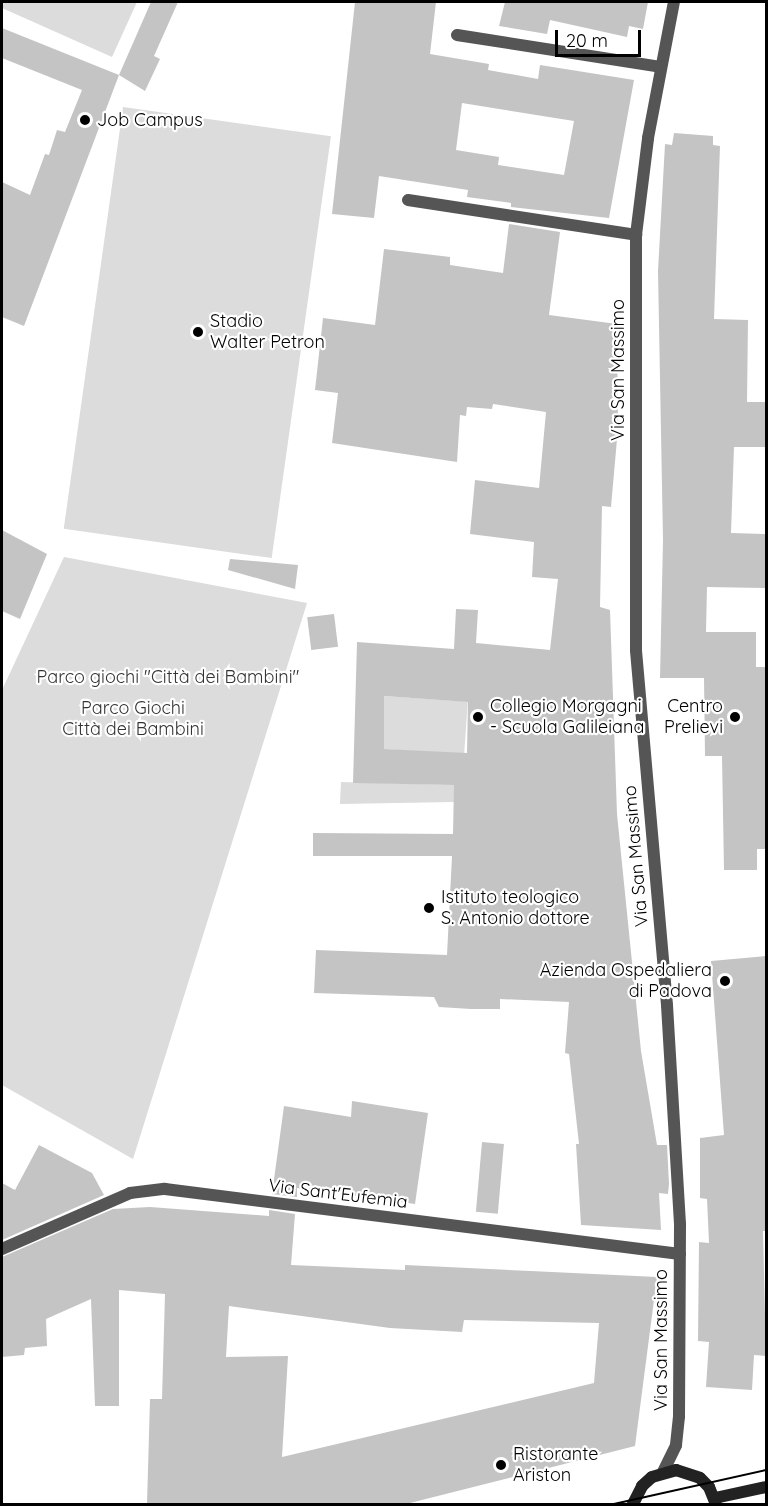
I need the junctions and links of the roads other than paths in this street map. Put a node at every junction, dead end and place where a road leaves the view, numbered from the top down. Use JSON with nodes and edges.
{"nodes":[{"id":1,"x":674,"y":2,"type":"edge"},
{"id":2,"x":457,"y":35,"type":"dead end"},
{"id":3,"x":661,"y":67,"type":"junction"},
{"id":4,"x":408,"y":200,"type":"dead end"},
{"id":5,"x":636,"y":235,"type":"junction"},
{"id":6,"x":2,"y":1249,"type":"edge"},
{"id":7,"x":680,"y":1254,"type":"junction"},
{"id":8,"x":663,"y":1472,"type":"junction"},
{"id":9,"x":766,"y":1487,"type":"edge"},
{"id":10,"x":716,"y":1501,"type":"edge"},
{"id":11,"x":633,"y":1504,"type":"edge"}],
"edges":[{"from":1,"to":3,"type":"street","name":"Via San Massimo"},
{"from":2,"to":3,"type":"street"},
{"from":3,"to":5,"type":"street","name":"Via San Massimo"},
{"from":4,"to":5,"type":"street"},
{"from":5,"to":7,"type":"street","name":"Via San Massimo"},
{"from":6,"to":7,"type":"street","name":"Via Sant'Eufemia"},
{"from":7,"to":8,"type":"street","name":"Via San Massimo"},
{"from":8,"to":10,"type":"street"},
{"from":8,"to":11,"type":"street"},
{"from":9,"to":10,"type":"street"}]}
